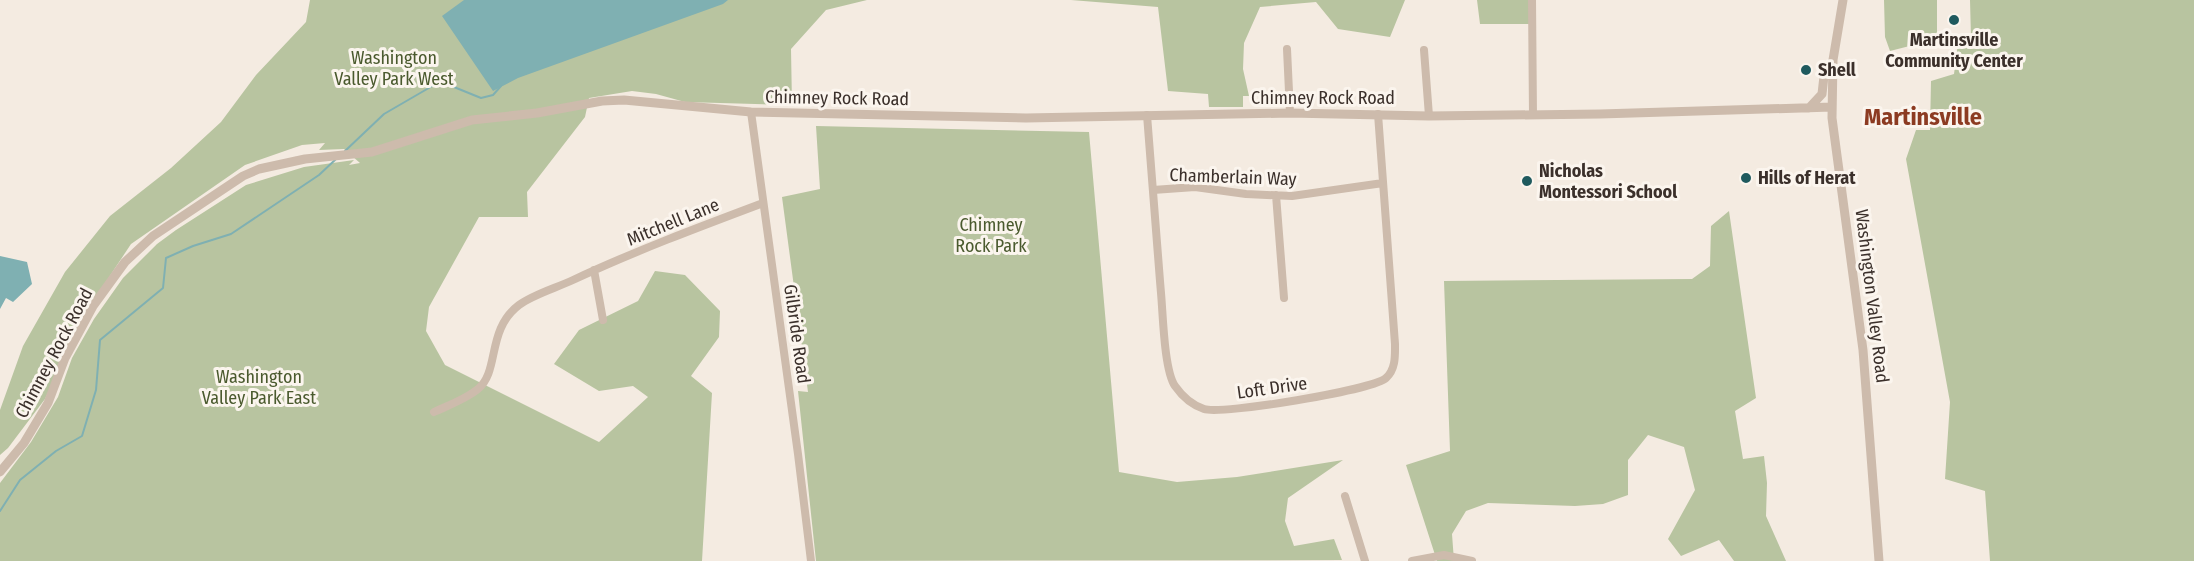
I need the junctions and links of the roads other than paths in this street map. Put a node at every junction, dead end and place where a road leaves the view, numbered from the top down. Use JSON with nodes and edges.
{"nodes":[{"id":1,"x":1532,"y":0,"type":"edge"},
{"id":2,"x":1843,"y":0,"type":"edge"},
{"id":3,"x":1287,"y":49,"type":"dead end"},
{"id":4,"x":1424,"y":50,"type":"dead end"},
{"id":5,"x":1833,"y":60,"type":"junction"},
{"id":6,"x":1832,"y":107,"type":"junction"},
{"id":7,"x":1809,"y":108,"type":"junction"},
{"id":8,"x":751,"y":112,"type":"junction"},
{"id":9,"x":1290,"y":113,"type":"junction"},
{"id":10,"x":1378,"y":114,"type":"junction"},
{"id":11,"x":1533,"y":115,"type":"junction"},
{"id":12,"x":1147,"y":116,"type":"junction"},
{"id":13,"x":1429,"y":116,"type":"junction"},
{"id":14,"x":1383,"y":183,"type":"junction"},
{"id":15,"x":1153,"y":190,"type":"junction"},
{"id":16,"x":1276,"y":195,"type":"junction"},
{"id":17,"x":763,"y":203,"type":"junction"},
{"id":18,"x":594,"y":270,"type":"junction"},
{"id":19,"x":1284,"y":298,"type":"dead end"},
{"id":20,"x":603,"y":320,"type":"dead end"},
{"id":21,"x":434,"y":412,"type":"dead end"},
{"id":22,"x":0,"y":472,"type":"edge"},
{"id":23,"x":1345,"y":496,"type":"dead end"},
{"id":24,"x":811,"y":561,"type":"edge"},
{"id":25,"x":1365,"y":561,"type":"edge"},
{"id":26,"x":1412,"y":561,"type":"edge"},
{"id":27,"x":1472,"y":561,"type":"edge"},
{"id":28,"x":1879,"y":561,"type":"edge"}],
"edges":[{"from":1,"to":11,"type":"street"},
{"from":2,"to":5,"type":"street","name":"Washington Valley Road"},
{"from":3,"to":9,"type":"street"},
{"from":4,"to":13,"type":"street"},
{"from":5,"to":6,"type":"street","name":"Washington Valley Road"},
{"from":5,"to":7,"type":"street"},
{"from":6,"to":7,"type":"street","name":"Chimney Rock Road"},
{"from":6,"to":28,"type":"street","name":"Washington Valley Road"},
{"from":7,"to":11,"type":"street","name":"Chimney Rock Road"},
{"from":8,"to":12,"type":"street","name":"Chimney Rock Road"},
{"from":8,"to":17,"type":"street","name":"Gilbride Road"},
{"from":8,"to":22,"type":"street","name":"Chimney Rock Road"},
{"from":9,"to":10,"type":"street","name":"Chimney Rock Road"},
{"from":9,"to":12,"type":"street","name":"Chimney Rock Road"},
{"from":10,"to":13,"type":"street","name":"Chimney Rock Road"},
{"from":10,"to":14,"type":"street","name":"Loft Drive"},
{"from":11,"to":13,"type":"street","name":"Chimney Rock Road"},
{"from":12,"to":15,"type":"street","name":"Loft Drive"},
{"from":14,"to":15,"type":"street","name":"Loft Drive"},
{"from":14,"to":16,"type":"street","name":"Chamberlain Way"},
{"from":15,"to":16,"type":"street","name":"Chamberlain Way"},
{"from":16,"to":19,"type":"street"},
{"from":17,"to":18,"type":"street","name":"Mitchell Lane"},
{"from":17,"to":24,"type":"street","name":"Gilbride Road"},
{"from":18,"to":20,"type":"street"},
{"from":18,"to":21,"type":"street","name":"Mitchell Lane"},
{"from":23,"to":25,"type":"street"},
{"from":26,"to":27,"type":"street"}]}
